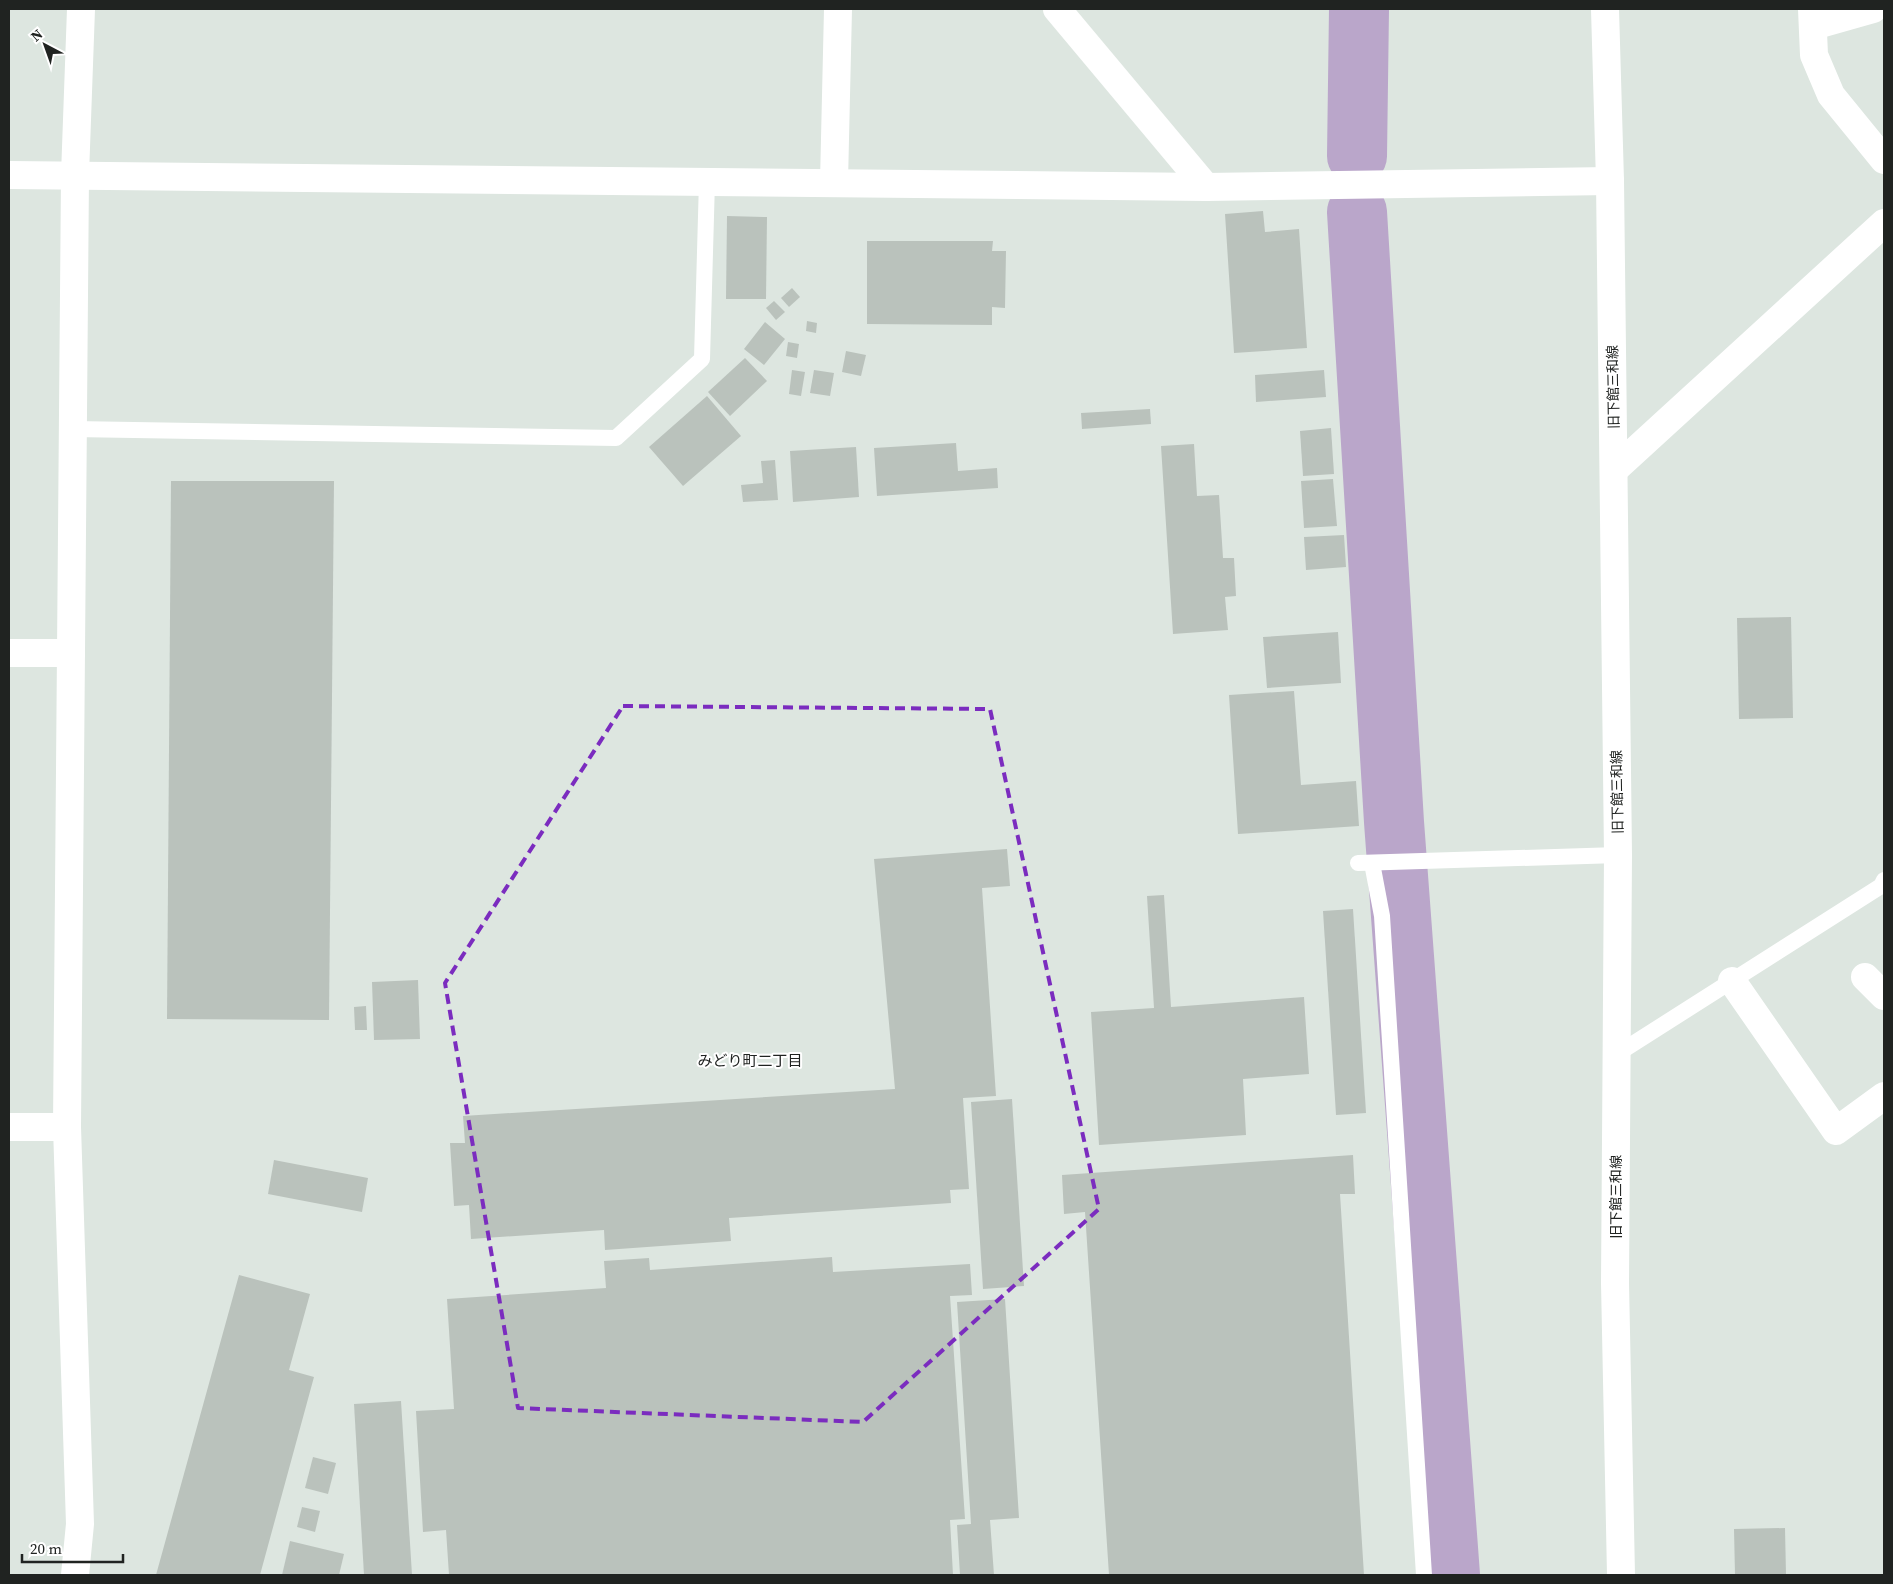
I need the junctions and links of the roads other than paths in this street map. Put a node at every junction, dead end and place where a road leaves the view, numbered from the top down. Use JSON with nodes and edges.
{"nodes":[{"id":1,"x":81,"y":9,"type":"edge"},
{"id":2,"x":838,"y":9,"type":"edge"},
{"id":3,"x":1057,"y":9,"type":"edge"},
{"id":4,"x":1605,"y":9,"type":"edge"},
{"id":5,"x":1873,"y":9,"type":"edge"},
{"id":6,"x":1812,"y":18,"type":"edge"},
{"id":7,"x":1884,"y":160,"type":"edge"},
{"id":8,"x":75,"y":174,"type":"junction"},
{"id":9,"x":9,"y":175,"type":"edge"},
{"id":10,"x":706,"y":181,"type":"junction"},
{"id":11,"x":1610,"y":181,"type":"junction"},
{"id":12,"x":834,"y":182,"type":"junction"},
{"id":13,"x":1206,"y":187,"type":"junction"},
{"id":14,"x":1884,"y":223,"type":"edge"},
{"id":15,"x":73,"y":429,"type":"junction"},
{"id":16,"x":1614,"y":470,"type":"junction"},
{"id":17,"x":9,"y":653,"type":"edge"},
{"id":18,"x":71,"y":653,"type":"junction"},
{"id":19,"x":1618,"y":855,"type":"junction"},
{"id":20,"x":1884,"y":880,"type":"edge"},
{"id":21,"x":1732,"y":981,"type":"junction"},
{"id":22,"x":1617,"y":1054,"type":"junction"},
{"id":23,"x":1884,"y":1096,"type":"edge"},
{"id":24,"x":9,"y":1127,"type":"edge"},
{"id":25,"x":67,"y":1127,"type":"junction"},
{"id":26,"x":75,"y":1575,"type":"edge"},
{"id":27,"x":1424,"y":1575,"type":"edge"},
{"id":28,"x":1621,"y":1575,"type":"edge"}],
"edges":[{"from":1,"to":8,"type":"street"},
{"from":2,"to":12,"type":"street"},
{"from":3,"to":13,"type":"street"},
{"from":4,"to":11,"type":"street","name":"旧下館三和線"},
{"from":5,"to":6,"type":"street"},
{"from":6,"to":7,"type":"street"},
{"from":8,"to":9,"type":"street"},
{"from":8,"to":10,"type":"street"},
{"from":8,"to":15,"type":"street"},
{"from":10,"to":12,"type":"street"},
{"from":10,"to":15,"type":"lane"},
{"from":11,"to":13,"type":"street"},
{"from":11,"to":16,"type":"street","name":"旧下館三和線"},
{"from":12,"to":13,"type":"street"},
{"from":14,"to":16,"type":"street"},
{"from":15,"to":18,"type":"street"},
{"from":16,"to":19,"type":"street","name":"旧下館三和線"},
{"from":17,"to":18,"type":"street"},
{"from":18,"to":25,"type":"street"},
{"from":19,"to":22,"type":"street","name":"旧下館三和線"},
{"from":19,"to":27,"type":"lane"},
{"from":20,"to":21,"type":"lane"},
{"from":21,"to":22,"type":"lane"},
{"from":21,"to":23,"type":"street"},
{"from":22,"to":28,"type":"street","name":"旧下館三和線"},
{"from":24,"to":25,"type":"street"},
{"from":25,"to":26,"type":"street"}]}
